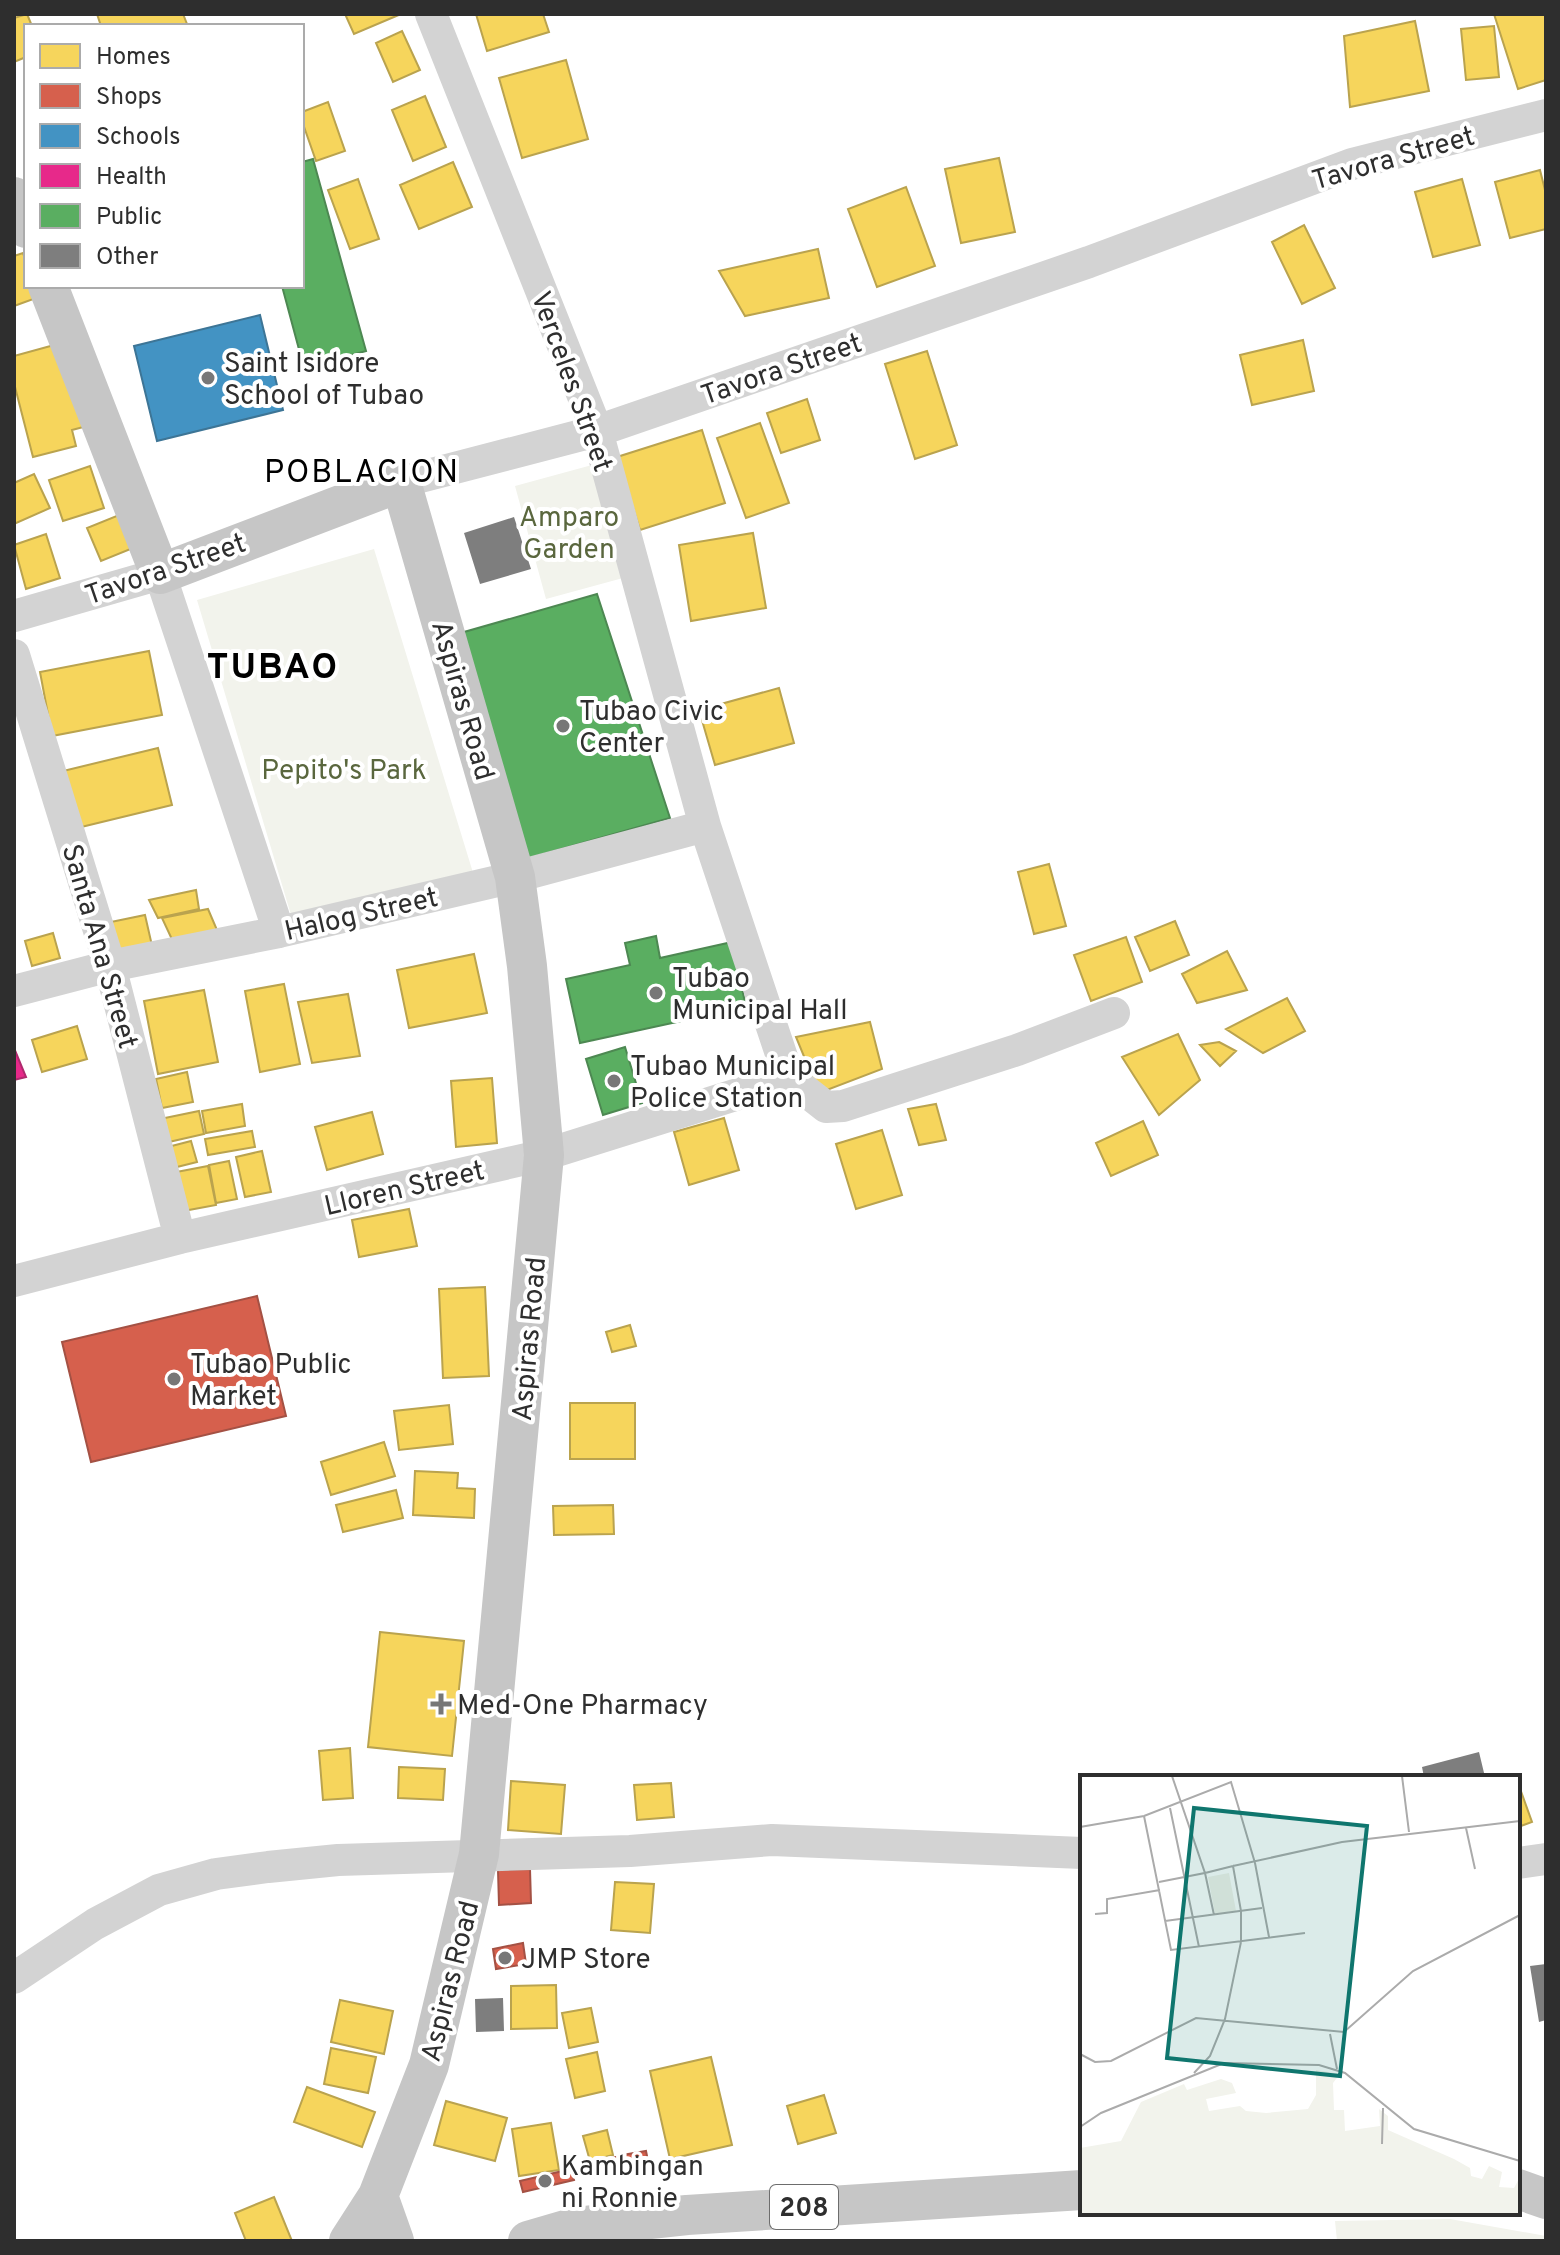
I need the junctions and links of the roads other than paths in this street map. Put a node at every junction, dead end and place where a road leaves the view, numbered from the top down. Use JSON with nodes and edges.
{"nodes":[{"id":1,"x":431,"y":14,"type":"edge"},
{"id":2,"x":1546,"y":115,"type":"edge"},
{"id":3,"x":14,"y":197,"type":"edge"},
{"id":4,"x":24,"y":223,"type":"edge"},
{"id":5,"x":49,"y":288,"type":"edge"},
{"id":6,"x":597,"y":431,"type":"junction"},
{"id":7,"x":401,"y":482,"type":"junction"},
{"id":8,"x":160,"y":574,"type":"junction"},
{"id":9,"x":14,"y":616,"type":"edge"},
{"id":10,"x":14,"y":655,"type":"edge"},
{"id":11,"x":705,"y":826,"type":"junction"},
{"id":12,"x":515,"y":877,"type":"junction"},
{"id":13,"x":279,"y":932,"type":"junction"},
{"id":14,"x":110,"y":966,"type":"junction"},
{"id":15,"x":14,"y":991,"type":"edge"},
{"id":16,"x":1114,"y":1013,"type":"dead end"},
{"id":17,"x":789,"y":1078,"type":"junction"},
{"id":18,"x":544,"y":1155,"type":"junction"},
{"id":19,"x":180,"y":1238,"type":"junction"},
{"id":20,"x":14,"y":1281,"type":"edge"},
{"id":21,"x":1080,"y":1853,"type":"edge"},
{"id":22,"x":479,"y":1854,"type":"junction"},
{"id":23,"x":1546,"y":1859,"type":"edge"},
{"id":24,"x":1520,"y":1863,"type":"edge"},
{"id":25,"x":14,"y":1978,"type":"edge"},
{"id":26,"x":1080,"y":2190,"type":"edge"},
{"id":27,"x":378,"y":2196,"type":"junction"},
{"id":28,"x":349,"y":2241,"type":"edge"},
{"id":29,"x":394,"y":2241,"type":"edge"},
{"id":30,"x":528,"y":2241,"type":"edge"}],
"edges":[{"from":1,"to":6,"type":"street","name":"Verceles Street"},
{"from":2,"to":6,"type":"street","name":"Tavora Street"},
{"from":3,"to":4,"type":"main road"},
{"from":5,"to":8,"type":"main road"},
{"from":6,"to":7,"type":"street","name":"Tavora Street"},
{"from":6,"to":11,"type":"street","name":"Verceles Street"},
{"from":7,"to":8,"type":"main road","name":"Tavora Street"},
{"from":7,"to":12,"type":"main road","name":"Aspiras Road"},
{"from":8,"to":9,"type":"street","name":"Tavora Street"},
{"from":8,"to":13,"type":"street"},
{"from":10,"to":14,"type":"street","name":"Santa Ana Street"},
{"from":11,"to":12,"type":"street","name":"Halog Street"},
{"from":11,"to":17,"type":"street","name":"Verceles Street"},
{"from":12,"to":13,"type":"street","name":"Halog Street"},
{"from":12,"to":18,"type":"main road","name":"Aspiras Road"},
{"from":13,"to":14,"type":"street","name":"Halog Street"},
{"from":14,"to":15,"type":"street","name":"Halog Street"},
{"from":14,"to":19,"type":"street","name":"Santa Ana Street"},
{"from":16,"to":17,"type":"street"},
{"from":17,"to":18,"type":"street","name":"Lloren Street"},
{"from":18,"to":19,"type":"street","name":"Lloren Street"},
{"from":18,"to":22,"type":"main road","name":"Aspiras Road"},
{"from":19,"to":20,"type":"street","name":"Lloren Street"},
{"from":21,"to":22,"type":"street"},
{"from":22,"to":25,"type":"street"},
{"from":22,"to":27,"type":"main road","name":"Aspiras Road"},
{"from":23,"to":24,"type":"street"},
{"from":26,"to":30,"type":"main road","number":"208"},
{"from":27,"to":28,"type":"main road","name":"Aspiras Road"},
{"from":27,"to":29,"type":"main road"}]}
